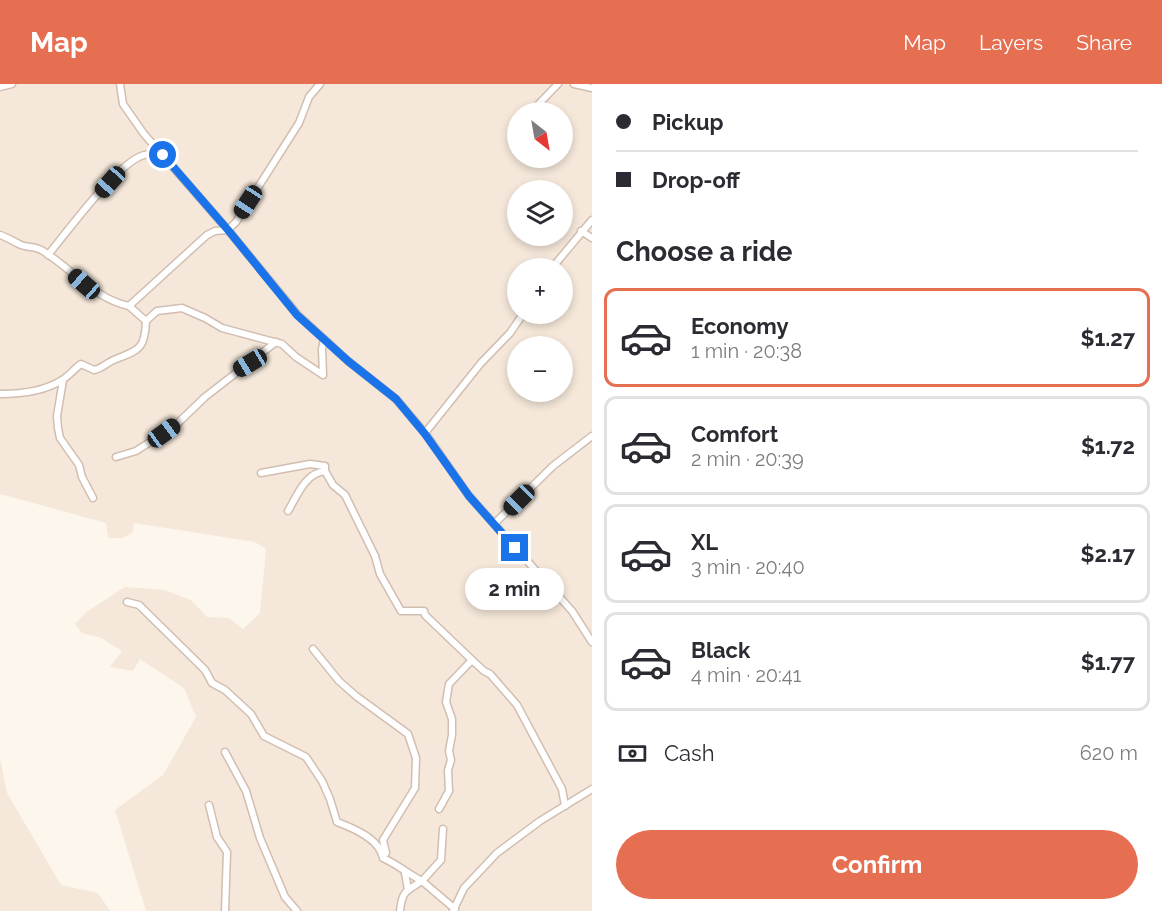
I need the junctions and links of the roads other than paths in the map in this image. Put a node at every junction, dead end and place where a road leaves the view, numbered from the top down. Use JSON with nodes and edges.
{"nodes":[{"id":1,"x":12,"y":84,"type":"edge"},
{"id":2,"x":120,"y":84,"type":"edge"},
{"id":3,"x":320,"y":84,"type":"edge"},
{"id":4,"x":558,"y":84,"type":"edge"},
{"id":5,"x":574,"y":84,"type":"edge"},
{"id":6,"x":0,"y":87,"type":"edge"},
{"id":7,"x":592,"y":88,"type":"edge"},
{"id":8,"x":541,"y":102,"type":"edge"},
{"id":9,"x":163,"y":155,"type":"junction"},
{"id":10,"x":592,"y":220,"type":"edge"},
{"id":11,"x":228,"y":230,"type":"junction"},
{"id":12,"x":581,"y":231,"type":"junction"},
{"id":13,"x":0,"y":235,"type":"edge"},
{"id":14,"x":592,"y":238,"type":"edge"},
{"id":15,"x":48,"y":255,"type":"junction"},
{"id":16,"x":560,"y":258,"type":"edge"},
{"id":17,"x":129,"y":306,"type":"junction"},
{"id":18,"x":146,"y":321,"type":"junction"},
{"id":19,"x":517,"y":324,"type":"edge"},
{"id":20,"x":324,"y":339,"type":"junction"},
{"id":21,"x":276,"y":342,"type":"junction"},
{"id":22,"x":63,"y":380,"type":"junction"},
{"id":23,"x":0,"y":394,"type":"edge"},
{"id":24,"x":425,"y":434,"type":"junction"},
{"id":25,"x":592,"y":436,"type":"edge"},
{"id":26,"x":116,"y":457,"type":"dead end"},
{"id":27,"x":325,"y":471,"type":"junction"},
{"id":28,"x":261,"y":473,"type":"dead end"},
{"id":29,"x":93,"y":498,"type":"dead end"},
{"id":30,"x":288,"y":511,"type":"dead end"},
{"id":31,"x":494,"y":524,"type":"junction"},
{"id":32,"x":127,"y":602,"type":"dead end"},
{"id":33,"x":592,"y":642,"type":"edge"},
{"id":34,"x":313,"y":649,"type":"dead end"},
{"id":35,"x":472,"y":660,"type":"junction"},
{"id":36,"x":225,"y":752,"type":"dead end"},
{"id":37,"x":592,"y":789,"type":"edge"},
{"id":38,"x":208,"y":805,"type":"dead end"},
{"id":39,"x":565,"y":806,"type":"junction"},
{"id":40,"x":439,"y":809,"type":"dead end"},
{"id":41,"x":443,"y":829,"type":"dead end"},
{"id":42,"x":396,"y":864,"type":"junction"},
{"id":43,"x":405,"y":873,"type":"junction"},
{"id":44,"x":422,"y":881,"type":"junction"},
{"id":45,"x":408,"y":890,"type":"junction"},
{"id":46,"x":454,"y":910,"type":"edge"},
{"id":47,"x":225,"y":911,"type":"edge"},
{"id":48,"x":297,"y":911,"type":"edge"},
{"id":49,"x":400,"y":911,"type":"edge"}],
"edges":[{"from":1,"to":6,"type":"street"},
{"from":2,"to":9,"type":"street"},
{"from":3,"to":11,"type":"street"},
{"from":4,"to":8,"type":"street"},
{"from":5,"to":7,"type":"street"},
{"from":9,"to":11,"type":"street"},
{"from":9,"to":15,"type":"street"},
{"from":10,"to":12,"type":"street"},
{"from":11,"to":17,"type":"street"},
{"from":11,"to":20,"type":"street"},
{"from":12,"to":14,"type":"street"},
{"from":12,"to":16,"type":"street"},
{"from":13,"to":15,"type":"street"},
{"from":15,"to":17,"type":"street"},
{"from":17,"to":18,"type":"street"},
{"from":18,"to":21,"type":"street"},
{"from":18,"to":22,"type":"street"},
{"from":19,"to":24,"type":"street"},
{"from":20,"to":21,"type":"street"},
{"from":20,"to":24,"type":"street"},
{"from":21,"to":26,"type":"street"},
{"from":22,"to":23,"type":"street"},
{"from":22,"to":29,"type":"street"},
{"from":24,"to":31,"type":"street"},
{"from":25,"to":31,"type":"street"},
{"from":27,"to":28,"type":"street"},
{"from":27,"to":30,"type":"street"},
{"from":27,"to":35,"type":"street"},
{"from":31,"to":33,"type":"street"},
{"from":32,"to":42,"type":"street"},
{"from":34,"to":42,"type":"street"},
{"from":35,"to":39,"type":"street"},
{"from":35,"to":40,"type":"street"},
{"from":36,"to":48,"type":"street"},
{"from":37,"to":39,"type":"street"},
{"from":38,"to":47,"type":"street"},
{"from":39,"to":46,"type":"street"},
{"from":41,"to":44,"type":"street"},
{"from":42,"to":43,"type":"street"},
{"from":43,"to":44,"type":"street"},
{"from":43,"to":45,"type":"street"},
{"from":44,"to":45,"type":"street"},
{"from":44,"to":46,"type":"street"},
{"from":45,"to":49,"type":"street"}]}
